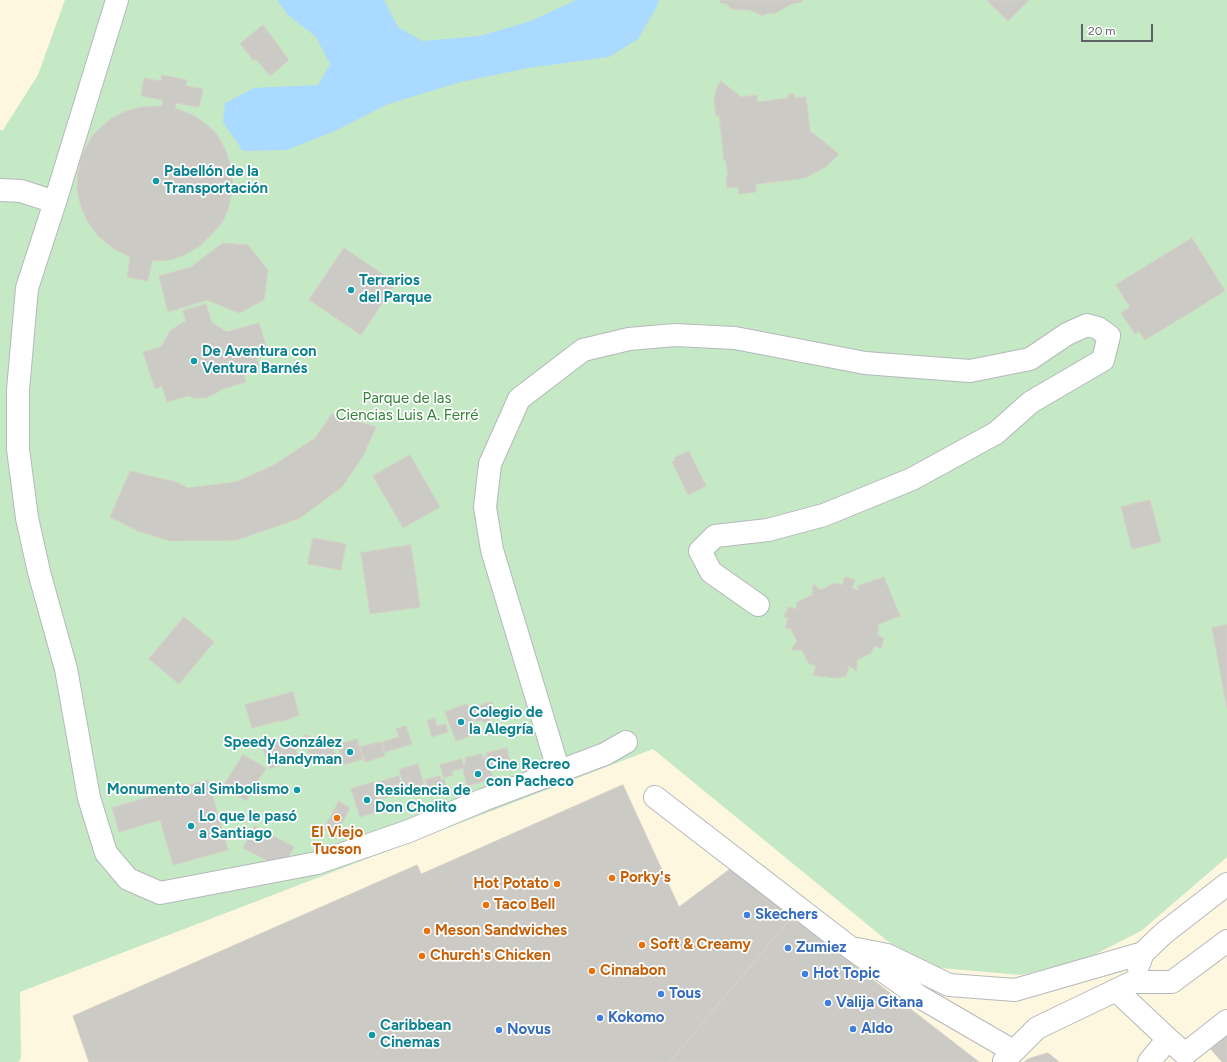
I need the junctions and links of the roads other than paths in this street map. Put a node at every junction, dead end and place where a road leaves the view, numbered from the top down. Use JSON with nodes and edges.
{"nodes":[{"id":1,"x":117,"y":0,"type":"edge"},
{"id":2,"x":0,"y":190,"type":"edge"},
{"id":3,"x":55,"y":202,"type":"junction"},
{"id":4,"x":758,"y":605,"type":"dead end"},
{"id":5,"x":626,"y":742,"type":"dead end"},
{"id":6,"x":559,"y":772,"type":"junction"},
{"id":7,"x":655,"y":797,"type":"dead end"},
{"id":8,"x":1227,"y":884,"type":"edge"},
{"id":9,"x":1227,"y":941,"type":"edge"},
{"id":10,"x":852,"y":948,"type":"junction"},
{"id":11,"x":1143,"y":953,"type":"junction"},
{"id":12,"x":1125,"y":986,"type":"junction"},
{"id":13,"x":1227,"y":1021,"type":"edge"},
{"id":14,"x":1168,"y":1039,"type":"junction"},
{"id":15,"x":1008,"y":1056,"type":"edge"},
{"id":16,"x":1149,"y":1062,"type":"edge"}],
"edges":[{"from":1,"to":3,"type":"street"},
{"from":2,"to":3,"type":"street"},
{"from":3,"to":6,"type":"street"},
{"from":4,"to":6,"type":"street"},
{"from":5,"to":6,"type":"street"},
{"from":7,"to":10,"type":"street"},
{"from":8,"to":11,"type":"street"},
{"from":9,"to":12,"type":"street"},
{"from":10,"to":11,"type":"street"},
{"from":10,"to":15,"type":"street"},
{"from":11,"to":12,"type":"street"},
{"from":12,"to":14,"type":"street"},
{"from":12,"to":15,"type":"street"},
{"from":13,"to":14,"type":"street"},
{"from":14,"to":16,"type":"street"}]}
